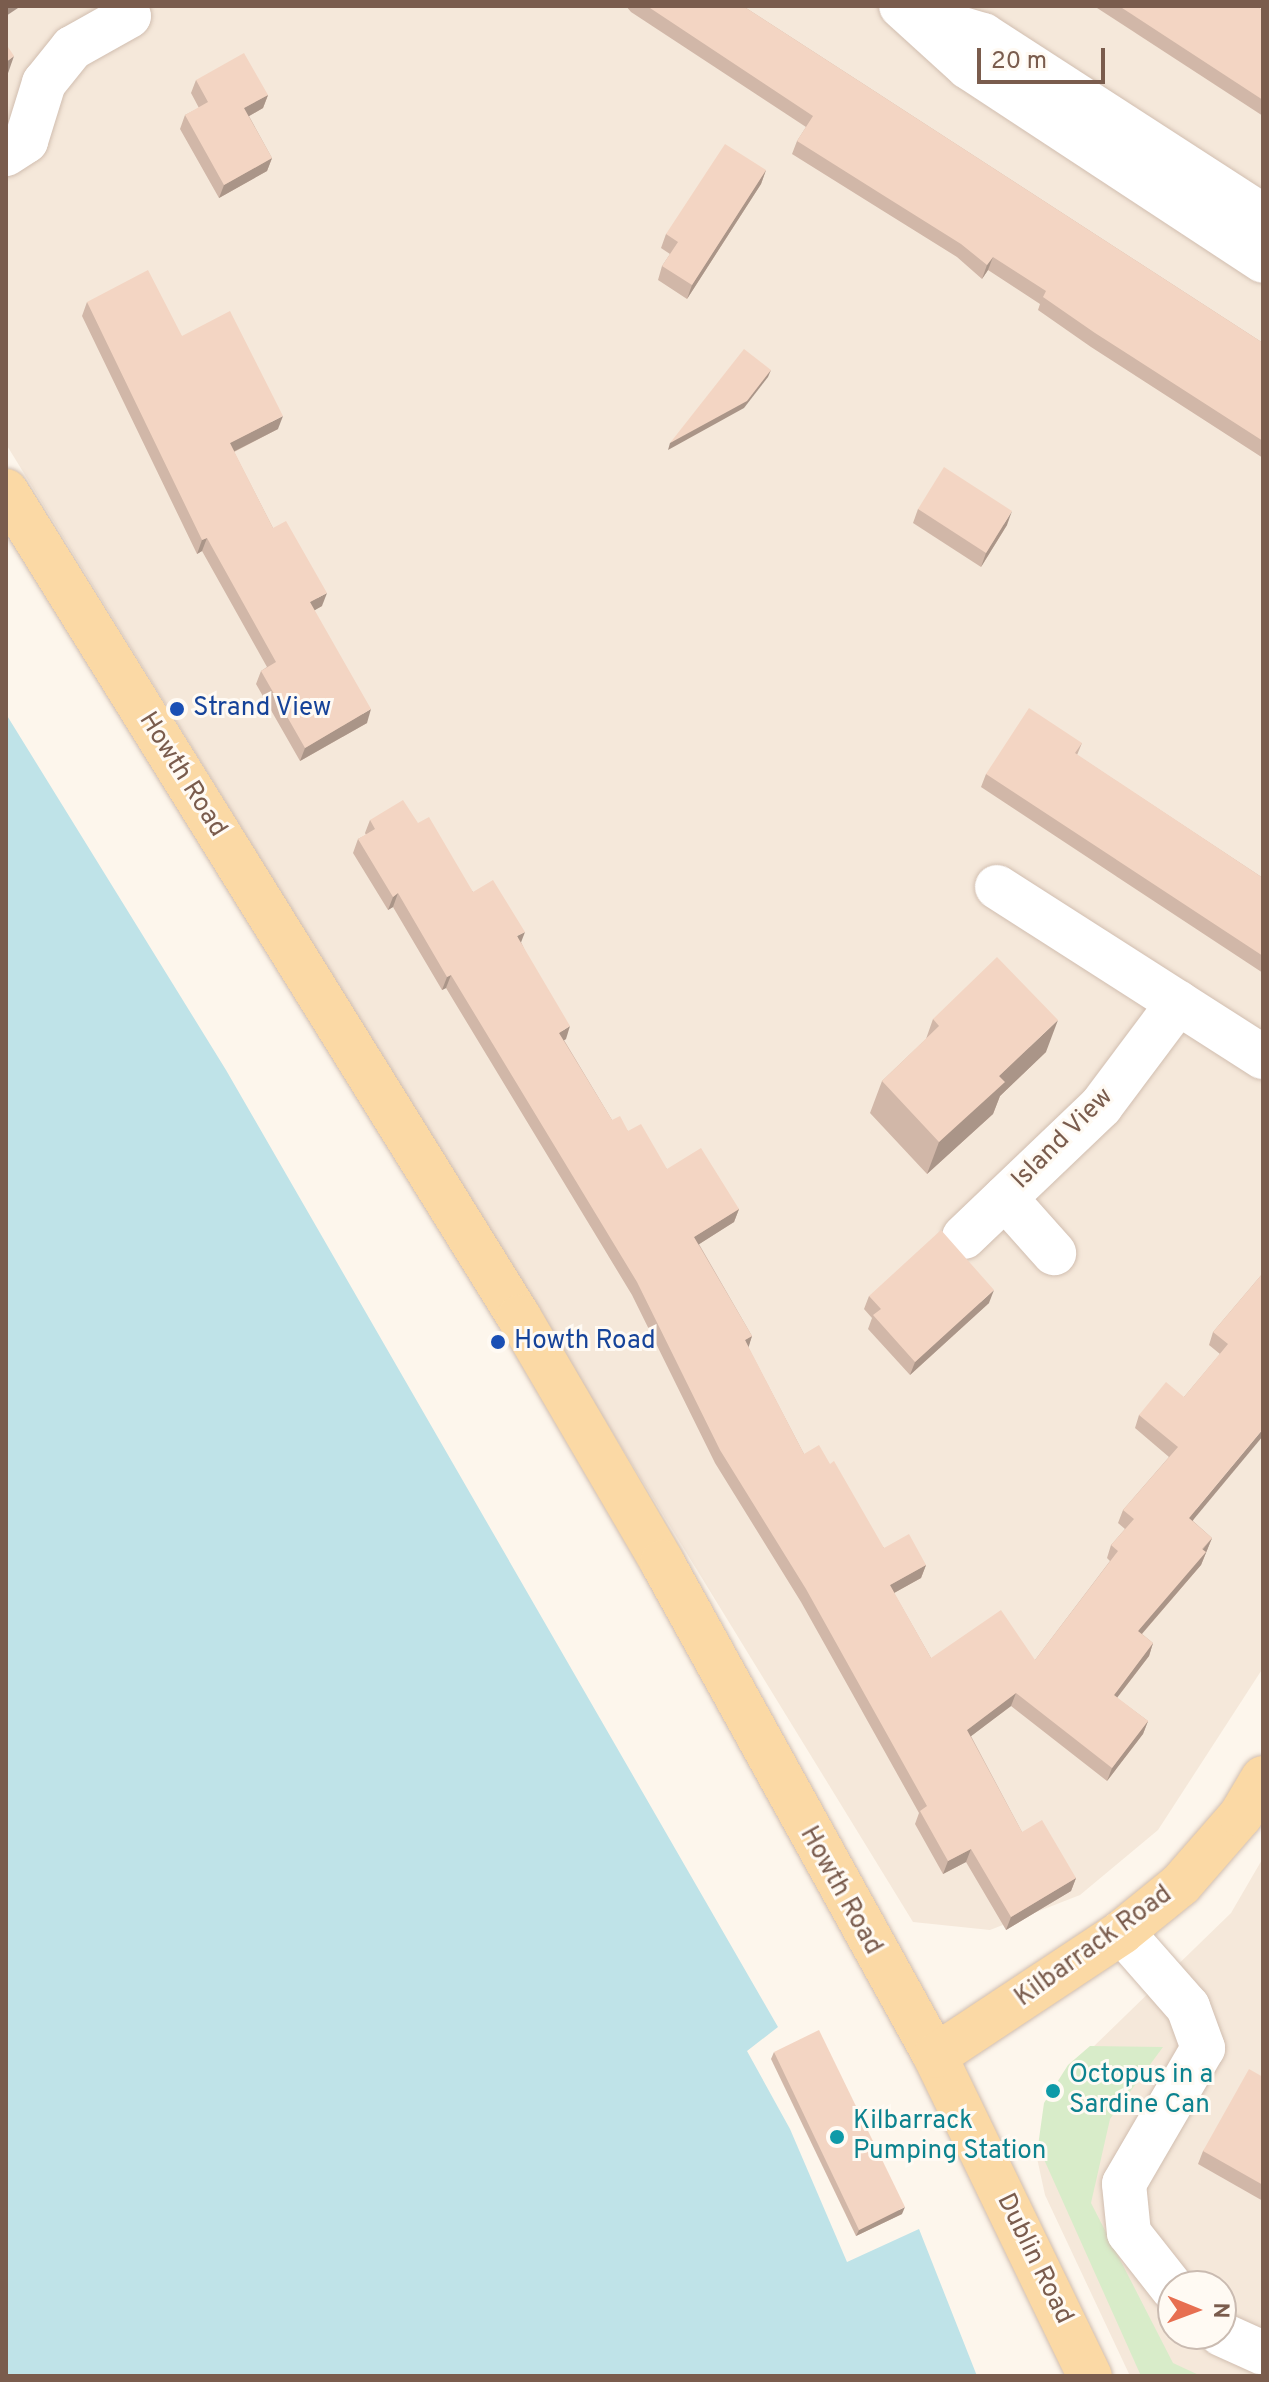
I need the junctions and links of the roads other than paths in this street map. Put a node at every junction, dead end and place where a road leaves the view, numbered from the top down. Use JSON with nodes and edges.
{"nodes":[{"id":1,"x":123,"y":6,"type":"edge"},
{"id":2,"x":907,"y":10,"type":"edge"},
{"id":3,"x":6,"y":154,"type":"edge"},
{"id":4,"x":1263,"y":216,"type":"edge"},
{"id":5,"x":1263,"y":261,"type":"edge"},
{"id":6,"x":6,"y":491,"type":"edge"},
{"id":7,"x":997,"y":887,"type":"dead end"},
{"id":8,"x":1178,"y":1003,"type":"junction"},
{"id":9,"x":1263,"y":1057,"type":"edge"},
{"id":10,"x":1005,"y":1198,"type":"junction"},
{"id":11,"x":964,"y":1237,"type":"dead end"},
{"id":12,"x":1054,"y":1253,"type":"dead end"},
{"id":13,"x":1263,"y":1778,"type":"edge"},
{"id":14,"x":1122,"y":1932,"type":"junction"},
{"id":15,"x":935,"y":2056,"type":"junction"},
{"id":16,"x":1158,"y":2270,"type":"edge"},
{"id":17,"x":1237,"y":2341,"type":"edge"},
{"id":18,"x":1263,"y":2353,"type":"edge"},
{"id":19,"x":1090,"y":2376,"type":"edge"}],
"edges":[{"from":1,"to":3,"type":"street"},
{"from":2,"to":4,"type":"street"},
{"from":2,"to":5,"type":"street"},
{"from":6,"to":15,"type":"main road","name":"Howth Road"},
{"from":7,"to":8,"type":"street"},
{"from":8,"to":9,"type":"street"},
{"from":8,"to":10,"type":"street","name":"Island View"},
{"from":10,"to":11,"type":"street","name":"Island View"},
{"from":10,"to":12,"type":"street","name":"Island View"},
{"from":13,"to":14,"type":"main road","name":"Kilbarrack Road"},
{"from":14,"to":15,"type":"main road","name":"Kilbarrack Road"},
{"from":14,"to":16,"type":"street"},
{"from":15,"to":19,"type":"main road","name":"Dublin Road"},
{"from":17,"to":18,"type":"street"}]}
